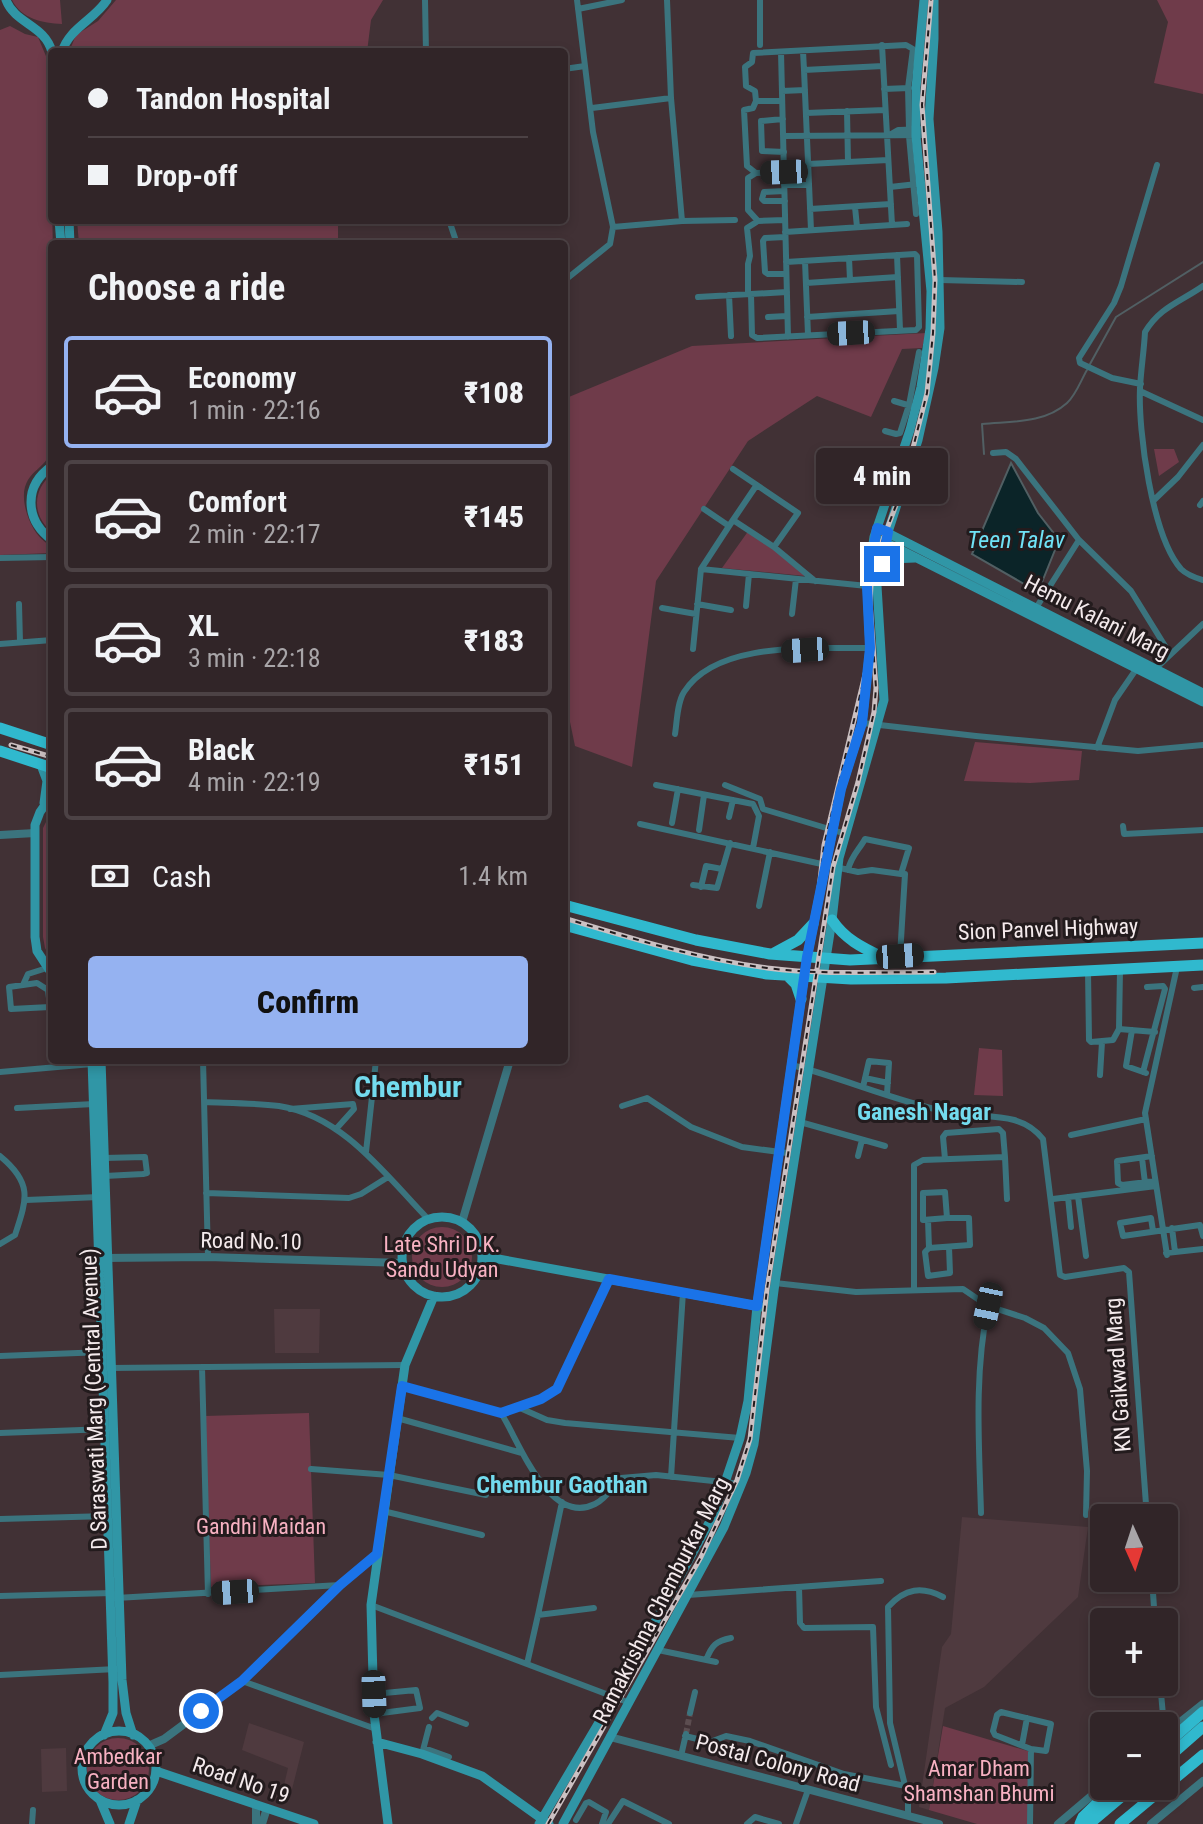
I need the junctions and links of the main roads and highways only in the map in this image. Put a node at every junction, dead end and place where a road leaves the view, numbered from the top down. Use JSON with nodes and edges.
{"nodes":[{"id":1,"x":6,"y":0,"type":"edge"},
{"id":2,"x":107,"y":0,"type":"edge"},
{"id":3,"x":924,"y":0,"type":"edge"},
{"id":4,"x":934,"y":0,"type":"edge"},
{"id":5,"x":929,"y":18,"type":"junction"},
{"id":6,"x":51,"y":48,"type":"edge"},
{"id":7,"x":64,"y":48,"type":"edge"},
{"id":8,"x":920,"y":216,"type":"junction"},
{"id":9,"x":937,"y":218,"type":"junction"},
{"id":10,"x":939,"y":246,"type":"junction"},
{"id":11,"x":927,"y":247,"type":"junction"},
{"id":12,"x":934,"y":340,"type":"junction"},
{"id":13,"x":917,"y":407,"type":"junction"},
{"id":14,"x":908,"y":437,"type":"junction"},
{"id":15,"x":918,"y":440,"type":"junction"},
{"id":16,"x":48,"y":470,"type":"edge"},
{"id":17,"x":887,"y":498,"type":"junction"},
{"id":18,"x":898,"y":501,"type":"junction"},
{"id":19,"x":876,"y":533,"type":"junction"},
{"id":20,"x":48,"y":537,"type":"edge"},
{"id":21,"x":887,"y":537,"type":"junction"},
{"id":22,"x":919,"y":558,"type":"junction"},
{"id":23,"x":882,"y":564,"type":"junction"},
{"id":24,"x":872,"y":586,"type":"junction"},
{"id":25,"x":1034,"y":611,"type":"junction"},
{"id":26,"x":884,"y":667,"type":"junction"},
{"id":27,"x":869,"y":668,"type":"junction"},
{"id":28,"x":1152,"y":671,"type":"junction"},
{"id":29,"x":1203,"y":693,"type":"edge"},
{"id":30,"x":1203,"y":702,"type":"edge"},
{"id":31,"x":0,"y":728,"type":"edge"},
{"id":32,"x":48,"y":744,"type":"edge"},
{"id":33,"x":0,"y":751,"type":"edge"},
{"id":34,"x":47,"y":767,"type":"edge"},
{"id":35,"x":48,"y":804,"type":"edge"},
{"id":36,"x":568,"y":906,"type":"edge"},
{"id":37,"x":832,"y":920,"type":"junction"},
{"id":38,"x":813,"y":924,"type":"junction"},
{"id":39,"x":568,"y":926,"type":"edge"},
{"id":40,"x":1203,"y":943,"type":"edge"},
{"id":41,"x":770,"y":954,"type":"junction"},
{"id":42,"x":807,"y":957,"type":"junction"},
{"id":43,"x":826,"y":958,"type":"junction"},
{"id":44,"x":882,"y":958,"type":"junction"},
{"id":45,"x":1203,"y":965,"type":"edge"},
{"id":46,"x":48,"y":970,"type":"edge"},
{"id":47,"x":787,"y":975,"type":"junction"},
{"id":48,"x":804,"y":976,"type":"junction"},
{"id":49,"x":823,"y":977,"type":"junction"},
{"id":50,"x":801,"y":999,"type":"junction"},
{"id":51,"x":95,"y":1064,"type":"edge"},
{"id":52,"x":95,"y":1064,"type":"edge"},
{"id":53,"x":101,"y":1197,"type":"junction"},
{"id":54,"x":769,"y":1223,"type":"junction"},
{"id":55,"x":784,"y":1225,"type":"junction"},
{"id":56,"x":482,"y":1256,"type":"junction"},
{"id":57,"x":434,"y":1296,"type":"junction"},
{"id":58,"x":757,"y":1306,"type":"junction"},
{"id":59,"x":771,"y":1308,"type":"junction"},
{"id":60,"x":117,"y":1669,"type":"junction"},
{"id":61,"x":1203,"y":1712,"type":"edge"},
{"id":62,"x":1203,"y":1727,"type":"edge"},
{"id":63,"x":1178,"y":1734,"type":"edge"},
{"id":64,"x":104,"y":1735,"type":"junction"},
{"id":65,"x":133,"y":1735,"type":"junction"},
{"id":66,"x":377,"y":1742,"type":"junction"},
{"id":67,"x":1178,"y":1749,"type":"edge"},
{"id":68,"x":1203,"y":1755,"type":"edge"},
{"id":69,"x":156,"y":1771,"type":"junction"},
{"id":70,"x":100,"y":1800,"type":"junction"},
{"id":71,"x":137,"y":1800,"type":"junction"},
{"id":72,"x":1101,"y":1800,"type":"edge"},
{"id":73,"x":1117,"y":1800,"type":"edge"},
{"id":74,"x":572,"y":1821,"type":"edge"},
{"id":75,"x":543,"y":1822,"type":"edge"},
{"id":76,"x":110,"y":1824,"type":"edge"},
{"id":77,"x":129,"y":1824,"type":"edge"},
{"id":78,"x":314,"y":1824,"type":"edge"},
{"id":79,"x":388,"y":1824,"type":"edge"},
{"id":80,"x":1080,"y":1824,"type":"edge"},
{"id":81,"x":1089,"y":1824,"type":"edge"},
{"id":82,"x":1120,"y":1824,"type":"edge"}],
"edges":[{"from":1,"to":6,"type":"main road"},
{"from":2,"to":7,"type":"main road"},
{"from":3,"to":5,"type":"main road"},
{"from":4,"to":5,"type":"main road"},
{"from":5,"to":8,"type":"main road"},
{"from":5,"to":9,"type":"main road"},
{"from":8,"to":9,"type":"main road"},
{"from":8,"to":11,"type":"main road"},
{"from":9,"to":10,"type":"main road"},
{"from":10,"to":11,"type":"main road"},
{"from":10,"to":12,"type":"main road"},
{"from":11,"to":12,"type":"main road"},
{"from":12,"to":13,"type":"main road"},
{"from":13,"to":14,"type":"main road","name":"Ramakrishna Chemburkar Marg"},
{"from":13,"to":15,"type":"main road","name":"Ramakrishna Chemburkar Marg"},
{"from":14,"to":15,"type":"main road"},
{"from":14,"to":17,"type":"main road","name":"Ramakrishna Chemburkar Marg"},
{"from":15,"to":18,"type":"main road","name":"Ramakrishna Chemburkar Marg"},
{"from":16,"to":20,"type":"main road"},
{"from":17,"to":18,"type":"main road"},
{"from":17,"to":19,"type":"main road","name":"Ramakrishna Chemburkar Marg"},
{"from":18,"to":21,"type":"main road","name":"Ramakrishna Chemburkar Marg"},
{"from":19,"to":21,"type":"main road"},
{"from":19,"to":24,"type":"main road","name":"Ramakrishna Chemburkar Marg"},
{"from":21,"to":22,"type":"main road"},
{"from":21,"to":23,"type":"main road","name":"Ramakrishna Chemburkar Marg"},
{"from":21,"to":25,"type":"main road","name":"Hemu Kalani Marg"},
{"from":22,"to":23,"type":"main road"},
{"from":22,"to":25,"type":"main road"},
{"from":23,"to":24,"type":"main road","name":"Ramakrishna Chemburkar Marg"},
{"from":24,"to":26,"type":"main road","name":"Ramakrishna Chemburkar Marg"},
{"from":24,"to":27,"type":"main road","name":"Ramakrishna Chemburkar Marg"},
{"from":25,"to":28,"type":"main road","name":"Hemu Kalani Marg"},
{"from":25,"to":28,"type":"main road"},
{"from":26,"to":27,"type":"main road"},
{"from":26,"to":37,"type":"main road","name":"Ramakrishna Chemburkar Marg"},
{"from":27,"to":38,"type":"main road","name":"Ramakrishna Chemburkar Marg"},
{"from":28,"to":29,"type":"main road","name":"Hemu Kalani Marg"},
{"from":28,"to":30,"type":"main road"},
{"from":31,"to":32,"type":"highway"},
{"from":33,"to":34,"type":"highway"},
{"from":34,"to":35,"type":"main road"},
{"from":35,"to":46,"type":"main road"},
{"from":36,"to":41,"type":"highway","name":"Sion Panvel Highway"},
{"from":37,"to":43,"type":"main road","name":"Ramakrishna Chemburkar Marg"},
{"from":37,"to":44,"type":"highway"},
{"from":38,"to":41,"type":"highway"},
{"from":38,"to":42,"type":"main road","name":"Ramakrishna Chemburkar Marg"},
{"from":39,"to":47,"type":"highway","name":"Sion Panvel Highway"},
{"from":40,"to":44,"type":"highway","name":"Sion Panvel Highway"},
{"from":41,"to":42,"type":"highway","name":"Sion Panvel Highway"},
{"from":42,"to":43,"type":"highway","name":"Sion Panvel Highway"},
{"from":42,"to":48,"type":"main road","name":"Ramakrishna Chemburkar Marg"},
{"from":43,"to":44,"type":"highway","name":"Sion Panvel Highway"},
{"from":43,"to":49,"type":"main road","name":"Ramakrishna Chemburkar Marg"},
{"from":45,"to":49,"type":"highway","name":"Sion Panvel Highway"},
{"from":47,"to":48,"type":"highway","name":"Sion Panvel Highway"},
{"from":47,"to":50,"type":"highway"},
{"from":48,"to":49,"type":"highway","name":"Sion Panvel Highway"},
{"from":48,"to":50,"type":"main road","name":"Ramakrishna Chemburkar Marg"},
{"from":49,"to":55,"type":"main road","name":"Ramakrishna Chemburkar Marg"},
{"from":50,"to":54,"type":"main road","name":"Ramakrishna Chemburkar Marg"},
{"from":51,"to":53,"type":"main road","name":"D Saraswati Marg (Central Avenue)"},
{"from":52,"to":53,"type":"main road","name":"D Saraswati Marg (Central Avenue)"},
{"from":53,"to":60,"type":"main road","name":"D Saraswati Marg (Central Avenue)"},
{"from":54,"to":55,"type":"main road"},
{"from":54,"to":58,"type":"main road","name":"Ramakrishna Chemburkar Marg"},
{"from":55,"to":59,"type":"main road","name":"Ramakrishna Chemburkar Marg"},
{"from":56,"to":57,"type":"main road"},
{"from":56,"to":57,"type":"main road"},
{"from":56,"to":58,"type":"main road"},
{"from":57,"to":66,"type":"main road"},
{"from":58,"to":59,"type":"main road"},
{"from":58,"to":75,"type":"main road","name":"Ramakrishna Chemburkar Marg"},
{"from":59,"to":74,"type":"main road","name":"Ramakrishna Chemburkar Marg"},
{"from":60,"to":64,"type":"main road","name":"D Saraswati Marg (Central Avenue)"},
{"from":60,"to":65,"type":"main road","name":"D Saraswati Marg (Central Avenue)"},
{"from":61,"to":63,"type":"highway"},
{"from":62,"to":67,"type":"highway"},
{"from":64,"to":65,"type":"main road"},
{"from":64,"to":70,"type":"main road"},
{"from":65,"to":69,"type":"main road"},
{"from":66,"to":75,"type":"main road"},
{"from":66,"to":79,"type":"main road"},
{"from":68,"to":82,"type":"highway"},
{"from":69,"to":71,"type":"main road"},
{"from":69,"to":78,"type":"main road","name":"Road No 19"},
{"from":70,"to":71,"type":"main road"},
{"from":70,"to":76,"type":"main road"},
{"from":71,"to":77,"type":"main road"},
{"from":72,"to":80,"type":"highway"},
{"from":73,"to":81,"type":"highway"}]}
